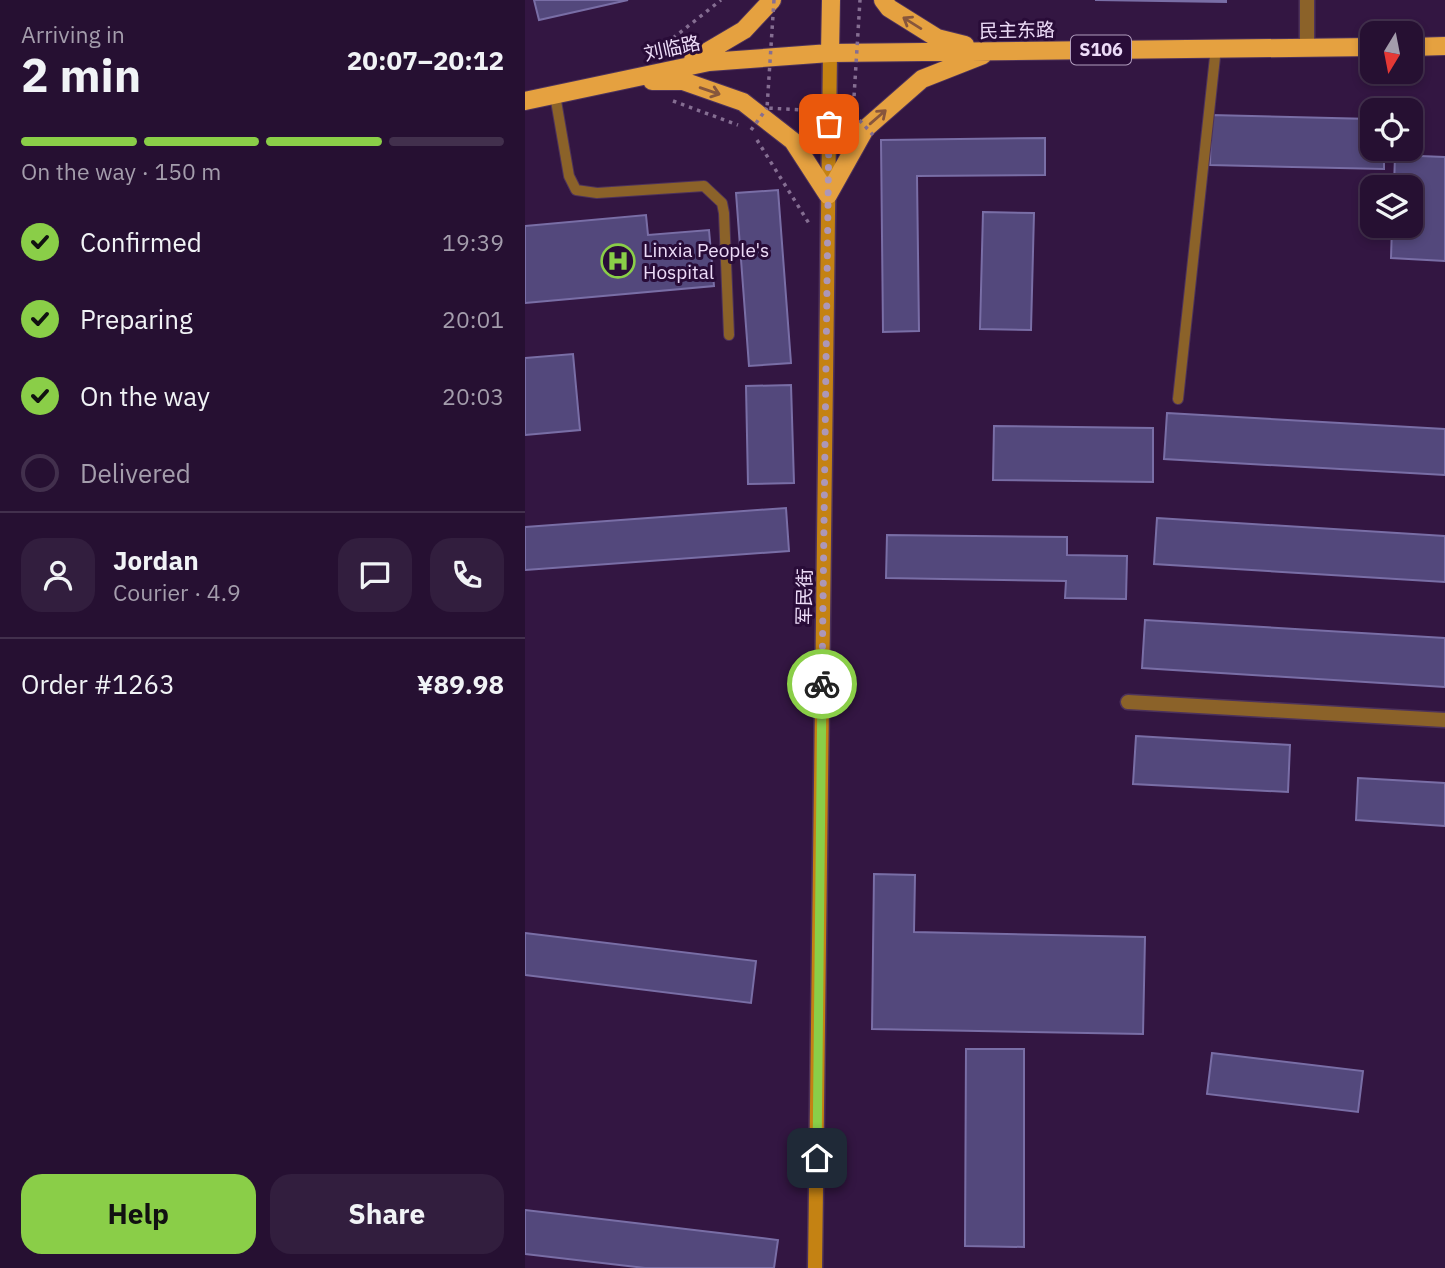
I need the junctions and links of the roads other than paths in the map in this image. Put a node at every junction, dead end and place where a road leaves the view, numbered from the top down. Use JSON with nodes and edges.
{"nodes":[{"id":1,"x":773,"y":0,"type":"edge"},
{"id":2,"x":831,"y":0,"type":"edge"},
{"id":3,"x":883,"y":0,"type":"edge"},
{"id":4,"x":1307,"y":0,"type":"edge"},
{"id":5,"x":1445,"y":46,"type":"edge"},
{"id":6,"x":1360,"y":47,"type":"edge"},
{"id":7,"x":1423,"y":47,"type":"edge"},
{"id":8,"x":1307,"y":48,"type":"junction"},
{"id":9,"x":992,"y":51,"type":"junction"},
{"id":10,"x":830,"y":53,"type":"junction"},
{"id":11,"x":1215,"y":57,"type":"dead end"},
{"id":12,"x":619,"y":81,"type":"junction"},
{"id":13,"x":555,"y":95,"type":"junction"},
{"id":14,"x":525,"y":101,"type":"edge"},
{"id":15,"x":828,"y":195,"type":"junction"},
{"id":16,"x":729,"y":335,"type":"dead end"},
{"id":17,"x":1178,"y":399,"type":"dead end"},
{"id":18,"x":1128,"y":702,"type":"dead end"},
{"id":19,"x":1445,"y":720,"type":"edge"},
{"id":20,"x":815,"y":1268,"type":"edge"}],
"edges":[{"from":1,"to":12,"type":"main road"},
{"from":2,"to":10,"type":"main road"},
{"from":9,"to":3,"type":"main road","one_way":true},
{"from":4,"to":8,"type":"street"},
{"from":5,"to":7,"type":"main road"},
{"from":6,"to":8,"type":"main road","name":"民主东路","number":"S106"},
{"from":8,"to":9,"type":"main road","name":"民主东路","number":"S106"},
{"from":9,"to":10,"type":"main road","name":"民主东路","number":"S106"},
{"from":15,"to":9,"type":"main road","one_way":true},
{"from":10,"to":12,"type":"main road","name":"刘临路","number":"S106"},
{"from":10,"to":15,"type":"main road","name":"军民街"},
{"from":11,"to":17,"type":"lane"},
{"from":12,"to":13,"type":"main road","name":"刘临路","number":"S106"},
{"from":12,"to":15,"type":"main road","one_way":true},
{"from":13,"to":14,"type":"main road","name":"刘临路","number":"S106"},
{"from":13,"to":16,"type":"lane"},
{"from":15,"to":20,"type":"main road","name":"军民街"},
{"from":18,"to":19,"type":"street"}]}
